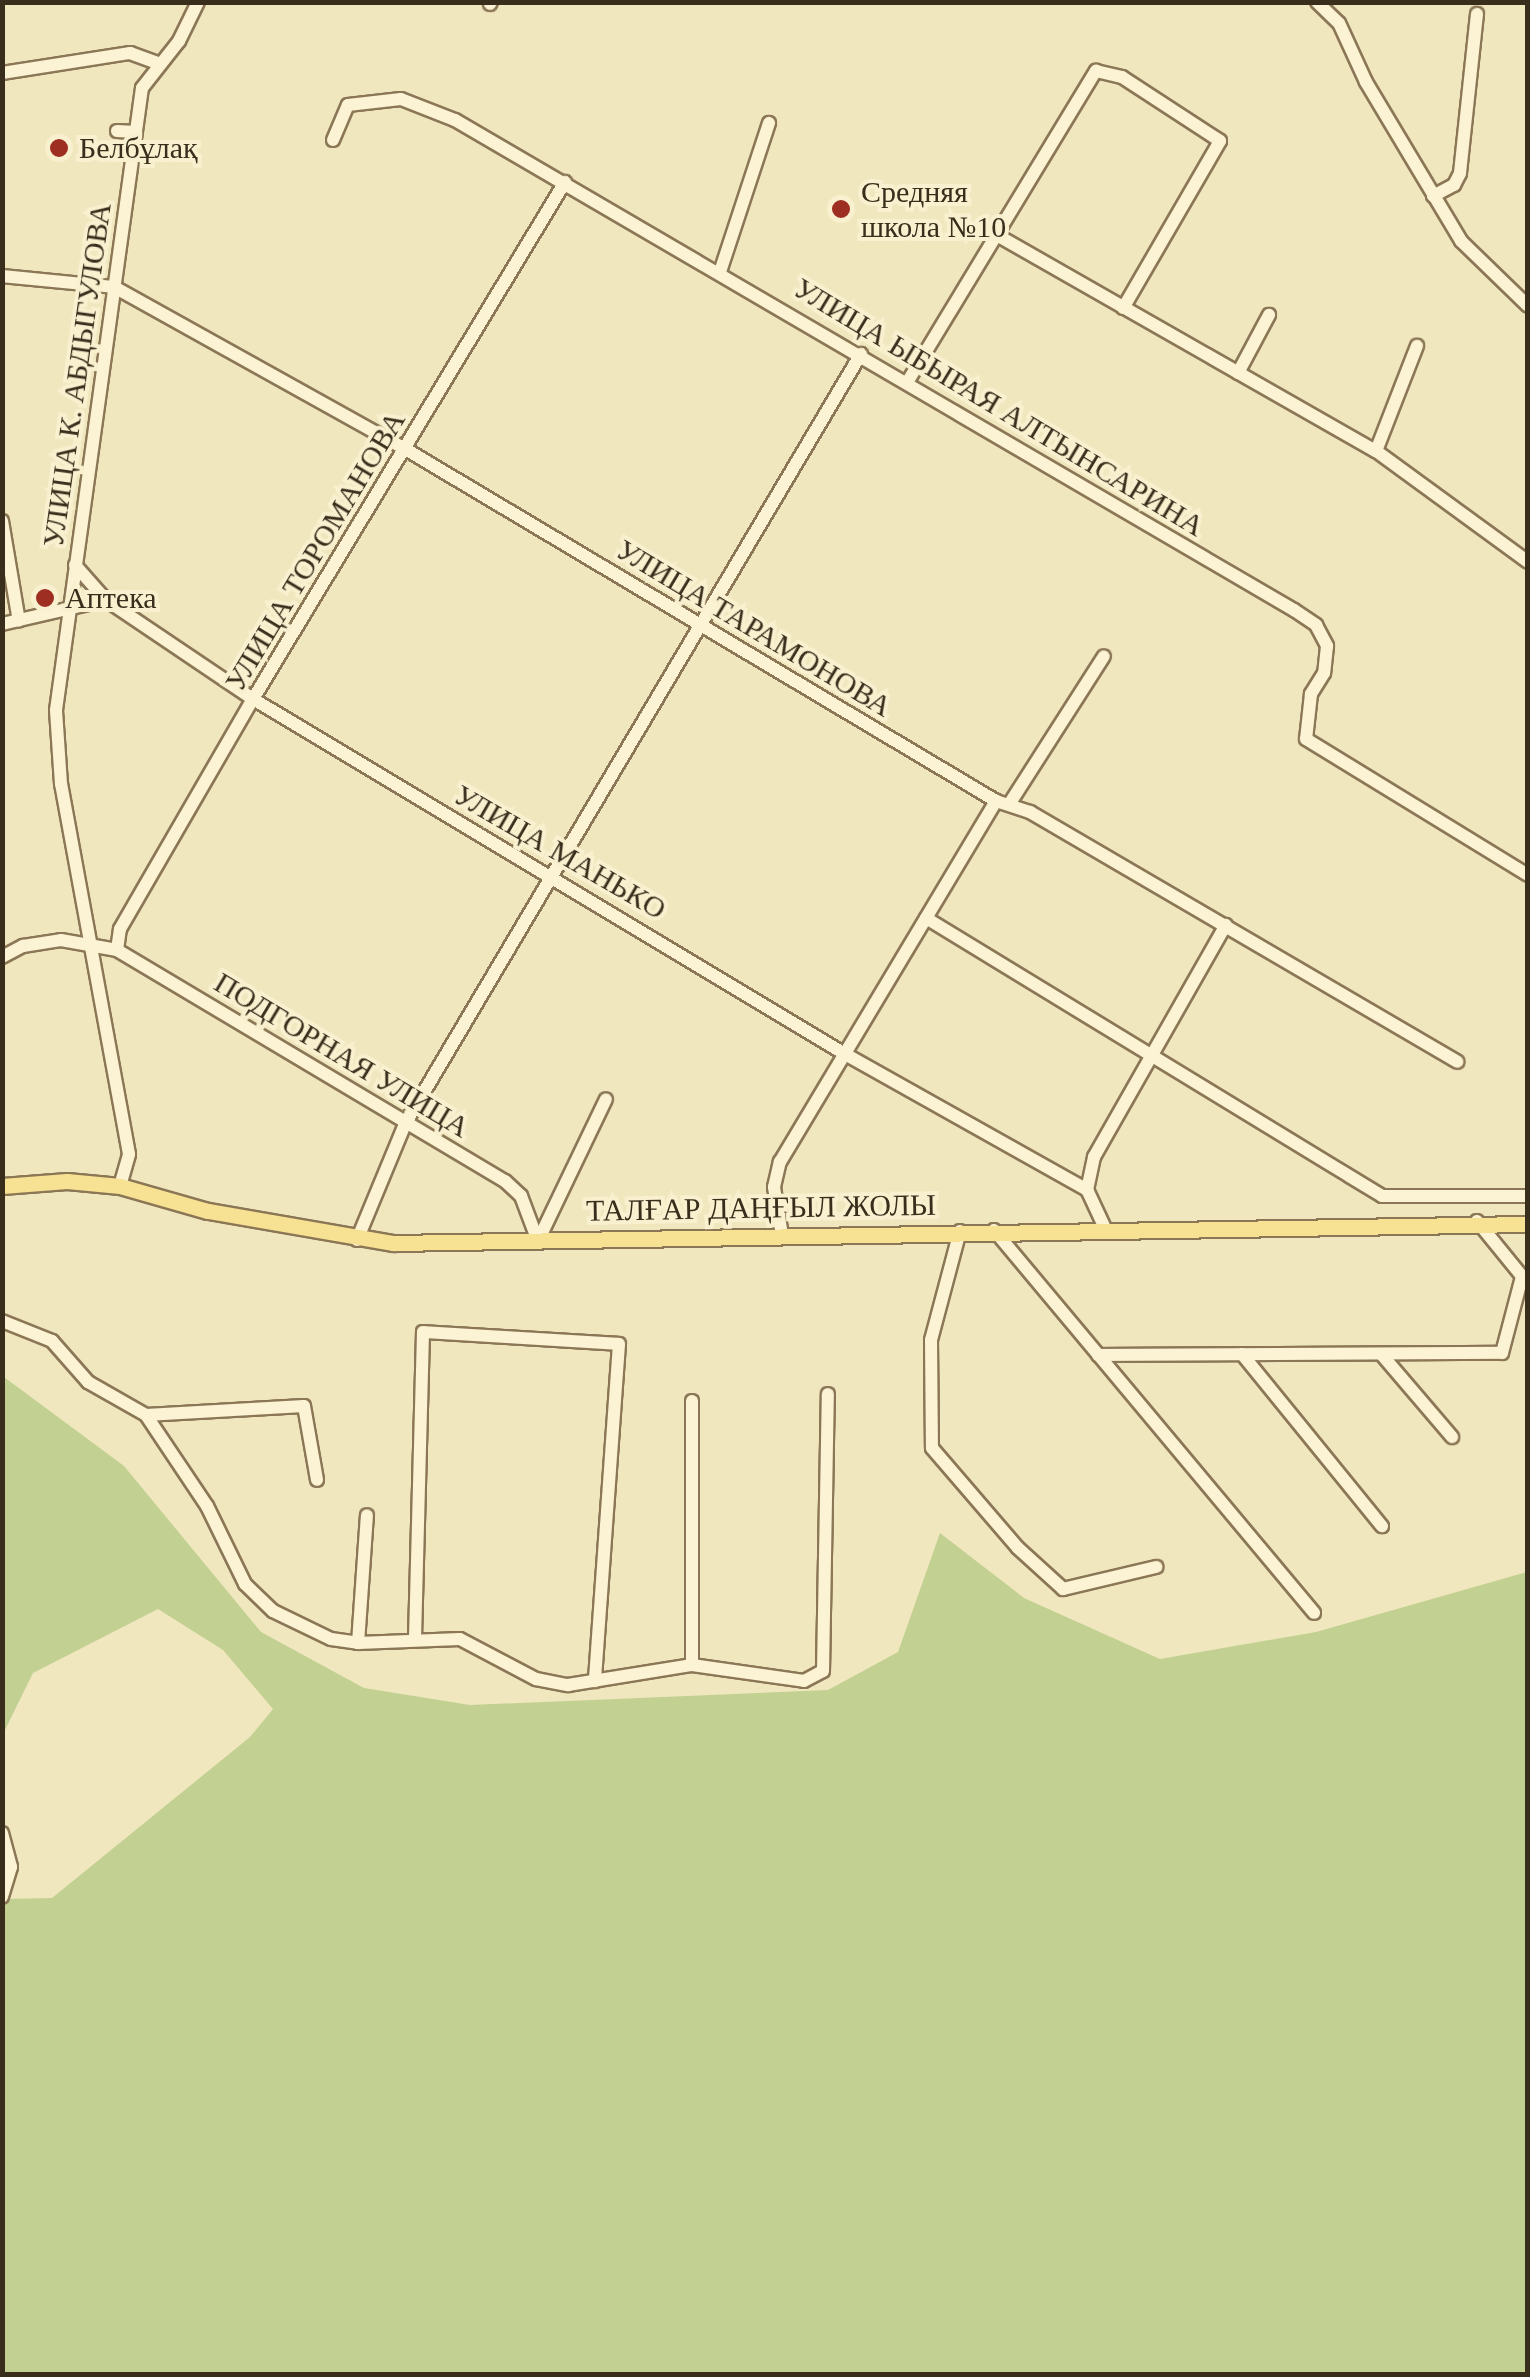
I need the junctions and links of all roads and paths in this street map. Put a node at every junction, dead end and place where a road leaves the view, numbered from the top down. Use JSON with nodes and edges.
{"nodes":[{"id":1,"x":198,"y":2,"type":"edge"},
{"id":2,"x":1318,"y":2,"type":"edge"},
{"id":3,"x":1477,"y":14,"type":"dead end"},
{"id":4,"x":158,"y":64,"type":"junction"},
{"id":5,"x":2,"y":73,"type":"edge"},
{"id":6,"x":770,"y":123,"type":"dead end"},
{"id":7,"x":117,"y":131,"type":"dead end"},
{"id":8,"x":136,"y":132,"type":"junction"},
{"id":9,"x":333,"y":140,"type":"dead end"},
{"id":10,"x":565,"y":182,"type":"junction"},
{"id":11,"x":1434,"y":196,"type":"junction"},
{"id":12,"x":995,"y":234,"type":"junction"},
{"id":13,"x":720,"y":272,"type":"junction"},
{"id":14,"x":7,"y":275,"type":"edge"},
{"id":15,"x":114,"y":287,"type":"junction"},
{"id":16,"x":1528,"y":306,"type":"edge"},
{"id":17,"x":1124,"y":308,"type":"junction"},
{"id":18,"x":1270,"y":315,"type":"dead end"},
{"id":19,"x":1417,"y":346,"type":"dead end"},
{"id":20,"x":861,"y":354,"type":"junction"},
{"id":21,"x":1238,"y":373,"type":"junction"},
{"id":22,"x":908,"y":381,"type":"junction"},
{"id":23,"x":407,"y":450,"type":"junction"},
{"id":24,"x":1376,"y":450,"type":"junction"},
{"id":25,"x":2,"y":521,"type":"edge"},
{"id":26,"x":1528,"y":562,"type":"edge"},
{"id":27,"x":76,"y":565,"type":"junction"},
{"id":28,"x":106,"y":600,"type":"junction"},
{"id":29,"x":69,"y":610,"type":"junction"},
{"id":30,"x":19,"y":621,"type":"junction"},
{"id":31,"x":2,"y":624,"type":"edge"},
{"id":32,"x":700,"y":626,"type":"junction"},
{"id":33,"x":1104,"y":656,"type":"dead end"},
{"id":34,"x":253,"y":700,"type":"junction"},
{"id":35,"x":1003,"y":802,"type":"junction"},
{"id":36,"x":1528,"y":875,"type":"edge"},
{"id":37,"x":549,"y":876,"type":"junction"},
{"id":38,"x":926,"y":918,"type":"junction"},
{"id":39,"x":1226,"y":925,"type":"junction"},
{"id":40,"x":90,"y":944,"type":"junction"},
{"id":41,"x":117,"y":950,"type":"junction"},
{"id":42,"x":2,"y":958,"type":"edge"},
{"id":43,"x":844,"y":1054,"type":"junction"},
{"id":44,"x":1150,"y":1054,"type":"junction"},
{"id":45,"x":1457,"y":1062,"type":"dead end"},
{"id":46,"x":606,"y":1099,"type":"dead end"},
{"id":47,"x":406,"y":1124,"type":"junction"},
{"id":48,"x":2,"y":1186,"type":"edge"},
{"id":49,"x":120,"y":1186,"type":"junction"},
{"id":50,"x":1086,"y":1190,"type":"junction"},
{"id":51,"x":1528,"y":1196,"type":"edge"},
{"id":52,"x":1476,"y":1221,"type":"junction"},
{"id":53,"x":1528,"y":1224,"type":"edge"},
{"id":54,"x":1104,"y":1226,"type":"junction"},
{"id":55,"x":960,"y":1230,"type":"junction"},
{"id":56,"x":994,"y":1230,"type":"junction"},
{"id":57,"x":782,"y":1235,"type":"junction"},
{"id":58,"x":357,"y":1240,"type":"junction"},
{"id":59,"x":538,"y":1241,"type":"junction"},
{"id":60,"x":1525,"y":1280,"type":"edge"},
{"id":61,"x":2,"y":1321,"type":"edge"},
{"id":62,"x":1242,"y":1354,"type":"junction"},
{"id":63,"x":1098,"y":1355,"type":"junction"},
{"id":64,"x":1382,"y":1355,"type":"junction"},
{"id":65,"x":828,"y":1394,"type":"dead end"},
{"id":66,"x":692,"y":1401,"type":"dead end"},
{"id":67,"x":146,"y":1415,"type":"junction"},
{"id":68,"x":1452,"y":1437,"type":"dead end"},
{"id":69,"x":318,"y":1480,"type":"dead end"},
{"id":70,"x":367,"y":1515,"type":"dead end"},
{"id":71,"x":1382,"y":1526,"type":"dead end"},
{"id":72,"x":1156,"y":1567,"type":"dead end"},
{"id":73,"x":1314,"y":1613,"type":"dead end"},
{"id":74,"x":415,"y":1638,"type":"junction"},
{"id":75,"x":358,"y":1643,"type":"junction"},
{"id":76,"x":692,"y":1665,"type":"junction"},
{"id":77,"x":595,"y":1681,"type":"junction"},
{"id":78,"x":2,"y":1833,"type":"edge"},
{"id":79,"x":2,"y":1896,"type":"edge"}],
"edges":[{"from":1,"to":4,"type":"street","name":"УЛИЦА К. АБДЫГУЛОВА"},
{"from":2,"to":11,"type":"street"},
{"from":3,"to":11,"type":"street"},
{"from":4,"to":5,"type":"street"},
{"from":4,"to":8,"type":"street","name":"УЛИЦА К. АБДЫГУЛОВА"},
{"from":6,"to":13,"type":"street"},
{"from":7,"to":8,"type":"street"},
{"from":8,"to":15,"type":"street","name":"УЛИЦА К. АБДЫГУЛОВА"},
{"from":9,"to":10,"type":"street","name":"УЛИЦА ЫБЫРАЯ АЛТЫНСАРИНА"},
{"from":10,"to":13,"type":"street","name":"УЛИЦА ЫБЫРАЯ АЛТЫНСАРИНА"},
{"from":10,"to":23,"type":"street","name":"УЛИЦА ТОРОМАНОВА"},
{"from":11,"to":16,"type":"street"},
{"from":12,"to":17,"type":"street"},
{"from":12,"to":17,"type":"street"},
{"from":12,"to":22,"type":"street"},
{"from":13,"to":20,"type":"street","name":"УЛИЦА ЫБЫРАЯ АЛТЫНСАРИНА"},
{"from":14,"to":15,"type":"street","name":"УЛИЦА ТАРАМОНОВА"},
{"from":15,"to":23,"type":"street","name":"УЛИЦА ТАРАМОНОВА"},
{"from":15,"to":27,"type":"street","name":"УЛИЦА К. АБДЫГУЛОВА"},
{"from":17,"to":21,"type":"street"},
{"from":18,"to":21,"type":"street"},
{"from":19,"to":24,"type":"street"},
{"from":20,"to":22,"type":"street","name":"УЛИЦА ЫБЫРАЯ АЛТЫНСАРИНА"},
{"from":20,"to":32,"type":"street"},
{"from":21,"to":24,"type":"street"},
{"from":22,"to":36,"type":"street","name":"УЛИЦА ЫБЫРАЯ АЛТЫНСАРИНА"},
{"from":23,"to":32,"type":"street","name":"УЛИЦА ТАРАМОНОВА"},
{"from":23,"to":34,"type":"street","name":"УЛИЦА ТОРОМАНОВА"},
{"from":24,"to":26,"type":"street"},
{"from":25,"to":30,"type":"street"},
{"from":27,"to":28,"type":"street","name":"УЛИЦА МАНЬКО"},
{"from":27,"to":29,"type":"street","name":"УЛИЦА К. АБДЫГУЛОВА"},
{"from":28,"to":29,"type":"street"},
{"from":28,"to":34,"type":"street","name":"УЛИЦА МАНЬКО"},
{"from":29,"to":30,"type":"street"},
{"from":29,"to":40,"type":"street","name":"УЛИЦА К. АБДЫГУЛОВА"},
{"from":30,"to":31,"type":"street"},
{"from":32,"to":35,"type":"street","name":"УЛИЦА ТАРАМОНОВА"},
{"from":32,"to":37,"type":"street"},
{"from":33,"to":35,"type":"street"},
{"from":34,"to":37,"type":"street","name":"УЛИЦА МАНЬКО"},
{"from":34,"to":41,"type":"street","name":"УЛИЦА ТОРОМАНОВА"},
{"from":35,"to":38,"type":"street"},
{"from":35,"to":39,"type":"street","name":"УЛИЦА ТАРАМОНОВА"},
{"from":37,"to":43,"type":"street","name":"УЛИЦА МАНЬКО"},
{"from":37,"to":47,"type":"street"},
{"from":38,"to":43,"type":"street"},
{"from":38,"to":44,"type":"street"},
{"from":39,"to":44,"type":"street"},
{"from":39,"to":45,"type":"street","name":"УЛИЦА ТАРАМОНОВА"},
{"from":40,"to":41,"type":"street","name":"ПОДГОРНАЯ УЛИЦА"},
{"from":40,"to":42,"type":"street","name":"ПОДГОРНАЯ УЛИЦА"},
{"from":40,"to":49,"type":"street","name":"УЛИЦА К. АБДЫГУЛОВА"},
{"from":41,"to":47,"type":"street","name":"ПОДГОРНАЯ УЛИЦА"},
{"from":43,"to":50,"type":"street","name":"УЛИЦА МАНЬКО"},
{"from":43,"to":57,"type":"street"},
{"from":44,"to":50,"type":"street"},
{"from":44,"to":51,"type":"street"},
{"from":46,"to":59,"type":"street"},
{"from":47,"to":58,"type":"street"},
{"from":47,"to":59,"type":"street","name":"ПОДГОРНАЯ УЛИЦА"},
{"from":48,"to":49,"type":"main road","name":"ТАЛҒАР ДАҢҒЫЛ ЖОЛЫ"},
{"from":49,"to":58,"type":"main road","name":"ТАЛҒАР ДАҢҒЫЛ ЖОЛЫ"},
{"from":50,"to":54,"type":"street"},
{"from":52,"to":53,"type":"main road","name":"ТАЛҒАР ДАҢҒЫЛ ЖОЛЫ"},
{"from":52,"to":54,"type":"main road","name":"ТАЛҒАР ДАҢҒЫЛ ЖОЛЫ"},
{"from":52,"to":60,"type":"street"},
{"from":54,"to":56,"type":"main road","name":"ТАЛҒАР ДАҢҒЫЛ ЖОЛЫ"},
{"from":55,"to":56,"type":"main road","name":"ТАЛҒАР ДАҢҒЫЛ ЖОЛЫ"},
{"from":55,"to":57,"type":"main road","name":"ТАЛҒАР ДАҢҒЫЛ ЖОЛЫ"},
{"from":55,"to":72,"type":"street"},
{"from":56,"to":63,"type":"street"},
{"from":57,"to":59,"type":"main road","name":"ТАЛҒАР ДАҢҒЫЛ ЖОЛЫ"},
{"from":58,"to":59,"type":"main road","name":"ТАЛҒАР ДАҢҒЫЛ ЖОЛЫ"},
{"from":60,"to":64,"type":"street"},
{"from":61,"to":67,"type":"street"},
{"from":62,"to":63,"type":"street"},
{"from":62,"to":64,"type":"street"},
{"from":62,"to":71,"type":"street"},
{"from":63,"to":73,"type":"street"},
{"from":64,"to":68,"type":"street"},
{"from":65,"to":76,"type":"street"},
{"from":66,"to":76,"type":"street"},
{"from":67,"to":69,"type":"street"},
{"from":67,"to":75,"type":"street"},
{"from":70,"to":75,"type":"street"},
{"from":74,"to":75,"type":"street"},
{"from":74,"to":77,"type":"street"},
{"from":74,"to":77,"type":"street"},
{"from":76,"to":77,"type":"street"},
{"from":78,"to":79,"type":"street"}]}
